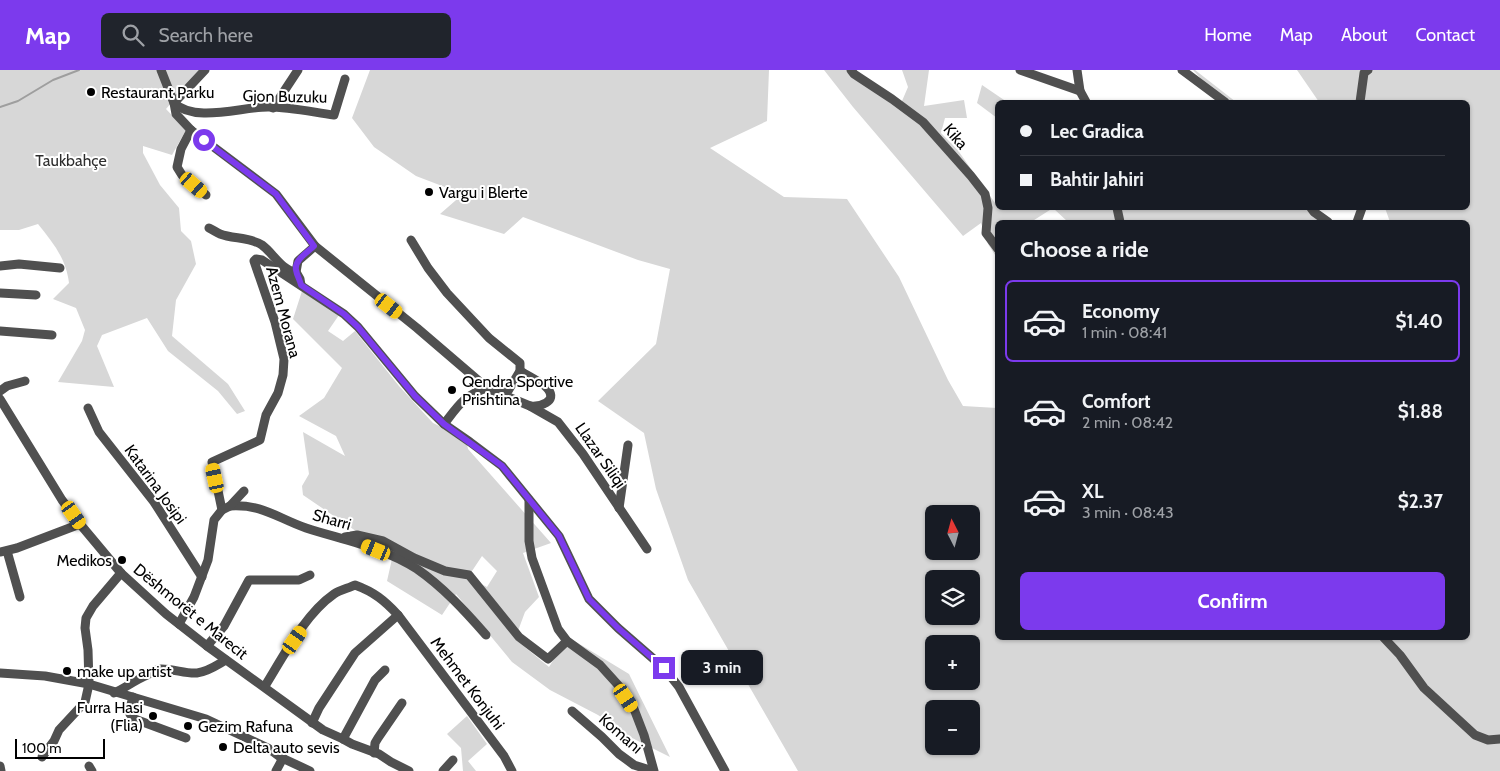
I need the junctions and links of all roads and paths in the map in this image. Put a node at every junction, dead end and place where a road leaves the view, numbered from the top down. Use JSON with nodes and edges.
{"nodes":[{"id":1,"x":161,"y":70,"type":"edge"},
{"id":2,"x":205,"y":70,"type":"edge"},
{"id":3,"x":298,"y":70,"type":"edge"},
{"id":4,"x":851,"y":70,"type":"edge"},
{"id":5,"x":1020,"y":70,"type":"edge"},
{"id":6,"x":1077,"y":70,"type":"edge"},
{"id":7,"x":1182,"y":70,"type":"edge"},
{"id":8,"x":1368,"y":70,"type":"edge"},
{"id":9,"x":345,"y":79,"type":"dead end"},
{"id":10,"x":1080,"y":91,"type":"junction"},
{"id":11,"x":1085,"y":100,"type":"edge"},
{"id":12,"x":1223,"y":100,"type":"edge"},
{"id":13,"x":1360,"y":100,"type":"edge"},
{"id":14,"x":174,"y":103,"type":"junction"},
{"id":15,"x":273,"y":108,"type":"junction"},
{"id":16,"x":191,"y":130,"type":"junction"},
{"id":17,"x":206,"y":195,"type":"dead end"},
{"id":18,"x":1312,"y":210,"type":"edge"},
{"id":19,"x":1325,"y":220,"type":"edge"},
{"id":20,"x":209,"y":228,"type":"dead end"},
{"id":21,"x":411,"y":240,"type":"dead end"},
{"id":22,"x":995,"y":245,"type":"edge"},
{"id":23,"x":314,"y":246,"type":"junction"},
{"id":24,"x":0,"y":266,"type":"edge"},
{"id":25,"x":60,"y":268,"type":"dead end"},
{"id":26,"x":296,"y":272,"type":"junction"},
{"id":27,"x":301,"y":285,"type":"junction"},
{"id":28,"x":0,"y":293,"type":"edge"},
{"id":29,"x":36,"y":295,"type":"dead end"},
{"id":30,"x":0,"y":331,"type":"edge"},
{"id":31,"x":52,"y":335,"type":"dead end"},
{"id":32,"x":520,"y":370,"type":"junction"},
{"id":33,"x":25,"y":381,"type":"dead end"},
{"id":34,"x":487,"y":388,"type":"junction"},
{"id":35,"x":0,"y":392,"type":"edge"},
{"id":36,"x":500,"y":393,"type":"junction"},
{"id":37,"x":0,"y":399,"type":"edge"},
{"id":38,"x":530,"y":406,"type":"junction"},
{"id":39,"x":88,"y":408,"type":"dead end"},
{"id":40,"x":444,"y":424,"type":"junction"},
{"id":41,"x":628,"y":445,"type":"dead end"},
{"id":42,"x":244,"y":491,"type":"dead end"},
{"id":43,"x":529,"y":500,"type":"junction"},
{"id":44,"x":226,"y":508,"type":"junction"},
{"id":45,"x":620,"y":508,"type":"junction"},
{"id":46,"x":80,"y":524,"type":"junction"},
{"id":47,"x":342,"y":537,"type":"junction"},
{"id":48,"x":647,"y":549,"type":"dead end"},
{"id":49,"x":4,"y":551,"type":"edge"},
{"id":50,"x":121,"y":573,"type":"junction"},
{"id":51,"x":310,"y":575,"type":"dead end"},
{"id":52,"x":202,"y":577,"type":"junction"},
{"id":53,"x":20,"y":597,"type":"dead end"},
{"id":54,"x":398,"y":615,"type":"junction"},
{"id":55,"x":179,"y":624,"type":"junction"},
{"id":56,"x":486,"y":635,"type":"dead end"},
{"id":57,"x":1386,"y":640,"type":"edge"},
{"id":58,"x":567,"y":641,"type":"junction"},
{"id":59,"x":207,"y":646,"type":"junction"},
{"id":60,"x":226,"y":660,"type":"junction"},
{"id":61,"x":385,"y":670,"type":"dead end"},
{"id":62,"x":0,"y":672,"type":"edge"},
{"id":63,"x":89,"y":684,"type":"junction"},
{"id":64,"x":265,"y":686,"type":"junction"},
{"id":65,"x":114,"y":692,"type":"junction"},
{"id":66,"x":133,"y":697,"type":"junction"},
{"id":67,"x":402,"y":703,"type":"dead end"},
{"id":68,"x":572,"y":711,"type":"dead end"},
{"id":69,"x":312,"y":723,"type":"junction"},
{"id":70,"x":186,"y":738,"type":"dead end"},
{"id":71,"x":343,"y":738,"type":"junction"},
{"id":72,"x":1500,"y":739,"type":"edge"},
{"id":73,"x":374,"y":753,"type":"junction"},
{"id":74,"x":42,"y":757,"type":"dead end"},
{"id":75,"x":283,"y":758,"type":"junction"},
{"id":76,"x":453,"y":760,"type":"dead end"},
{"id":77,"x":0,"y":766,"type":"edge"},
{"id":78,"x":1,"y":771,"type":"edge"},
{"id":79,"x":276,"y":771,"type":"edge"},
{"id":80,"x":310,"y":771,"type":"edge"},
{"id":81,"x":409,"y":771,"type":"edge"},
{"id":82,"x":443,"y":771,"type":"edge"},
{"id":83,"x":512,"y":771,"type":"edge"},
{"id":84,"x":654,"y":771,"type":"edge"},
{"id":85,"x":725,"y":771,"type":"edge"}],
"edges":[{"from":1,"to":14,"type":"street","name":"Llazar Siliqi"},
{"from":2,"to":14,"type":"street"},
{"from":3,"to":15,"type":"street"},
{"from":4,"to":22,"type":"street","name":"Kika"},
{"from":5,"to":10,"type":"street"},
{"from":6,"to":10,"type":"street"},
{"from":7,"to":12,"type":"street"},
{"from":8,"to":13,"type":"street"},
{"from":9,"to":15,"type":"street","name":"Gjon Buzuku"},
{"from":10,"to":11,"type":"street"},
{"from":14,"to":15,"type":"street","name":"Gjon Buzuku"},
{"from":14,"to":16,"type":"street","name":"Llazar Siliqi"},
{"from":16,"to":17,"type":"street"},
{"from":16,"to":23,"type":"street","name":"Llazar Siliqi"},
{"from":18,"to":19,"type":"street"},
{"from":20,"to":26,"type":"street"},
{"from":21,"to":32,"type":"street"},
{"from":23,"to":26,"type":"street"},
{"from":23,"to":34,"type":"street","name":"Llazar Siliqi"},
{"from":24,"to":25,"type":"street"},
{"from":26,"to":27,"type":"street"},
{"from":27,"to":40,"type":"street"},
{"from":27,"to":44,"type":"street","name":"Azem Morana"},
{"from":28,"to":29,"type":"street"},
{"from":30,"to":31,"type":"street"},
{"from":32,"to":36,"type":"street"},
{"from":32,"to":38,"type":"street"},
{"from":33,"to":35,"type":"street"},
{"from":34,"to":36,"type":"street","name":"Llazar Siliqi"},
{"from":34,"to":40,"type":"street"},
{"from":36,"to":38,"type":"street","name":"Llazar Siliqi"},
{"from":37,"to":46,"type":"street","name":"Dëshmorët e Marecit"},
{"from":38,"to":45,"type":"street","name":"Llazar Siliqi"},
{"from":39,"to":52,"type":"street","name":"Katarina Josipi"},
{"from":40,"to":43,"type":"street"},
{"from":41,"to":45,"type":"street","name":"Llazar Siliqi"},
{"from":42,"to":44,"type":"street"},
{"from":43,"to":58,"type":"street"},
{"from":43,"to":85,"type":"street"},
{"from":44,"to":47,"type":"street","name":"Sharri"},
{"from":44,"to":52,"type":"street"},
{"from":45,"to":48,"type":"street","name":"Llazar Siliqi"},
{"from":46,"to":49,"type":"street"},
{"from":46,"to":50,"type":"street","name":"Dëshmorët e Marecit"},
{"from":47,"to":56,"type":"street","name":"Sharri"},
{"from":47,"to":58,"type":"street"},
{"from":49,"to":53,"type":"street"},
{"from":50,"to":55,"type":"street","name":"Dëshmorët e Marecit"},
{"from":50,"to":63,"type":"street"},
{"from":51,"to":59,"type":"street"},
{"from":52,"to":55,"type":"street"},
{"from":54,"to":64,"type":"street","name":"Mehmet Konjuhi"},
{"from":54,"to":69,"type":"street"},
{"from":54,"to":83,"type":"street","name":"Mehmet Konjuhi"},
{"from":55,"to":59,"type":"street","name":"Dëshmorët e Marecit"},
{"from":57,"to":72,"type":"street"},
{"from":58,"to":84,"type":"street"},
{"from":59,"to":60,"type":"street","name":"Dëshmorët e Marecit"},
{"from":60,"to":64,"type":"street","name":"Dëshmorët e Marecit"},
{"from":60,"to":65,"type":"street"},
{"from":61,"to":71,"type":"street"},
{"from":62,"to":63,"type":"street"},
{"from":63,"to":65,"type":"street"},
{"from":63,"to":74,"type":"street"},
{"from":64,"to":69,"type":"street","name":"Dëshmorët e Marecit"},
{"from":65,"to":66,"type":"street"},
{"from":66,"to":70,"type":"street"},
{"from":66,"to":75,"type":"street"},
{"from":67,"to":73,"type":"street"},
{"from":68,"to":84,"type":"street","name":"Komani"},
{"from":69,"to":71,"type":"street","name":"Dëshmorët e Marecit"},
{"from":71,"to":73,"type":"street","name":"Dëshmorët e Marecit"},
{"from":73,"to":81,"type":"street","name":"Dëshmorët e Marecit"},
{"from":75,"to":79,"type":"street"},
{"from":75,"to":80,"type":"street"},
{"from":76,"to":82,"type":"street"},
{"from":77,"to":78,"type":"street"}]}
